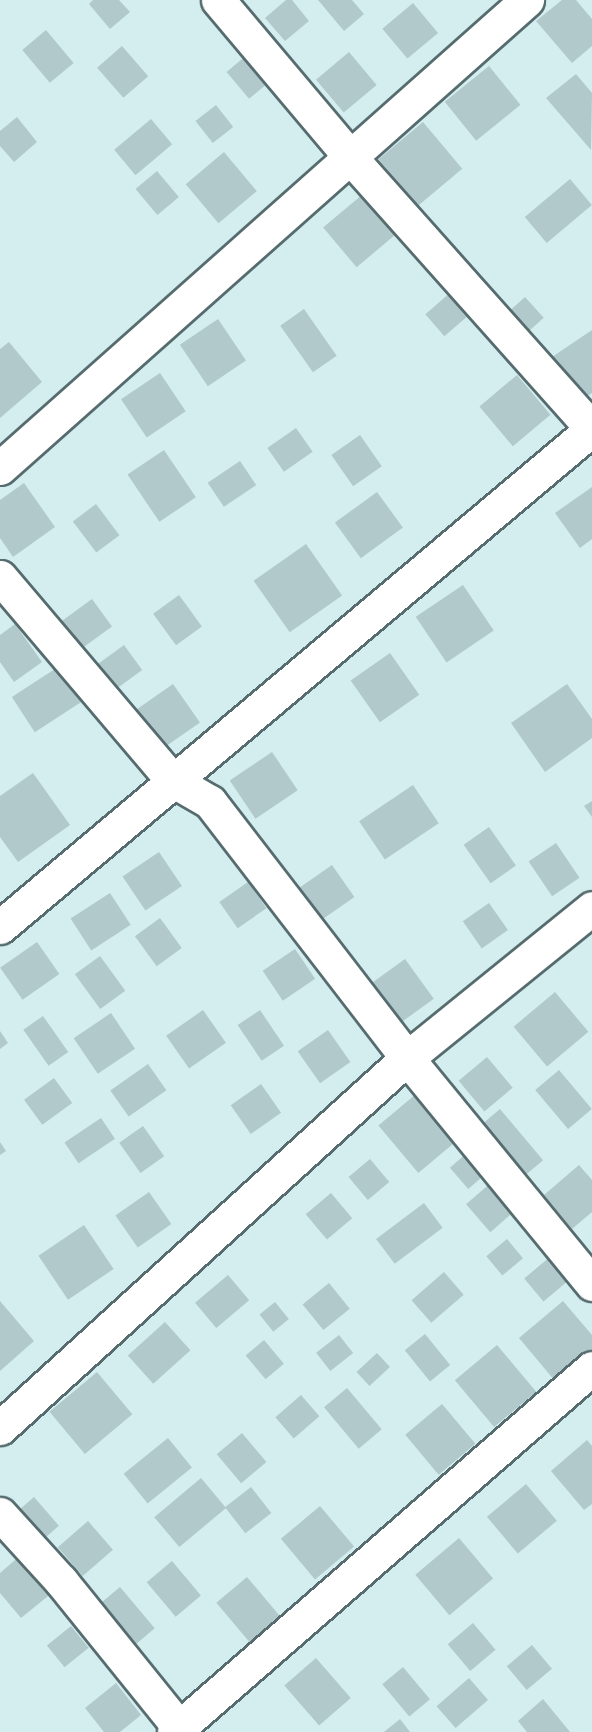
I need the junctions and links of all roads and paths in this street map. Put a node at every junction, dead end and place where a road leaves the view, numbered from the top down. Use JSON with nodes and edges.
{"nodes":[{"id":1,"x":218,"y":0,"type":"edge"},
{"id":2,"x":527,"y":0,"type":"edge"},
{"id":3,"x":350,"y":157,"type":"junction"},
{"id":4,"x":592,"y":429,"type":"edge"},
{"id":5,"x":0,"y":468,"type":"edge"},
{"id":6,"x":0,"y":577,"type":"edge"},
{"id":7,"x":172,"y":780,"type":"junction"},
{"id":8,"x":592,"y":908,"type":"edge"},
{"id":9,"x":0,"y":927,"type":"edge"},
{"id":10,"x":407,"y":1058,"type":"junction"},
{"id":11,"x":592,"y":1284,"type":"edge"},
{"id":12,"x":592,"y":1368,"type":"edge"},
{"id":13,"x":0,"y":1428,"type":"edge"},
{"id":14,"x":0,"y":1514,"type":"edge"},
{"id":15,"x":178,"y":1730,"type":"edge"}],
"edges":[{"from":1,"to":3,"type":"street"},
{"from":2,"to":3,"type":"street"},
{"from":3,"to":4,"type":"street"},
{"from":3,"to":5,"type":"street"},
{"from":4,"to":7,"type":"street"},
{"from":6,"to":7,"type":"street"},
{"from":7,"to":9,"type":"street"},
{"from":7,"to":10,"type":"street"},
{"from":8,"to":10,"type":"street"},
{"from":10,"to":11,"type":"street"},
{"from":10,"to":13,"type":"street"},
{"from":12,"to":15,"type":"street"},
{"from":14,"to":15,"type":"street"}]}
